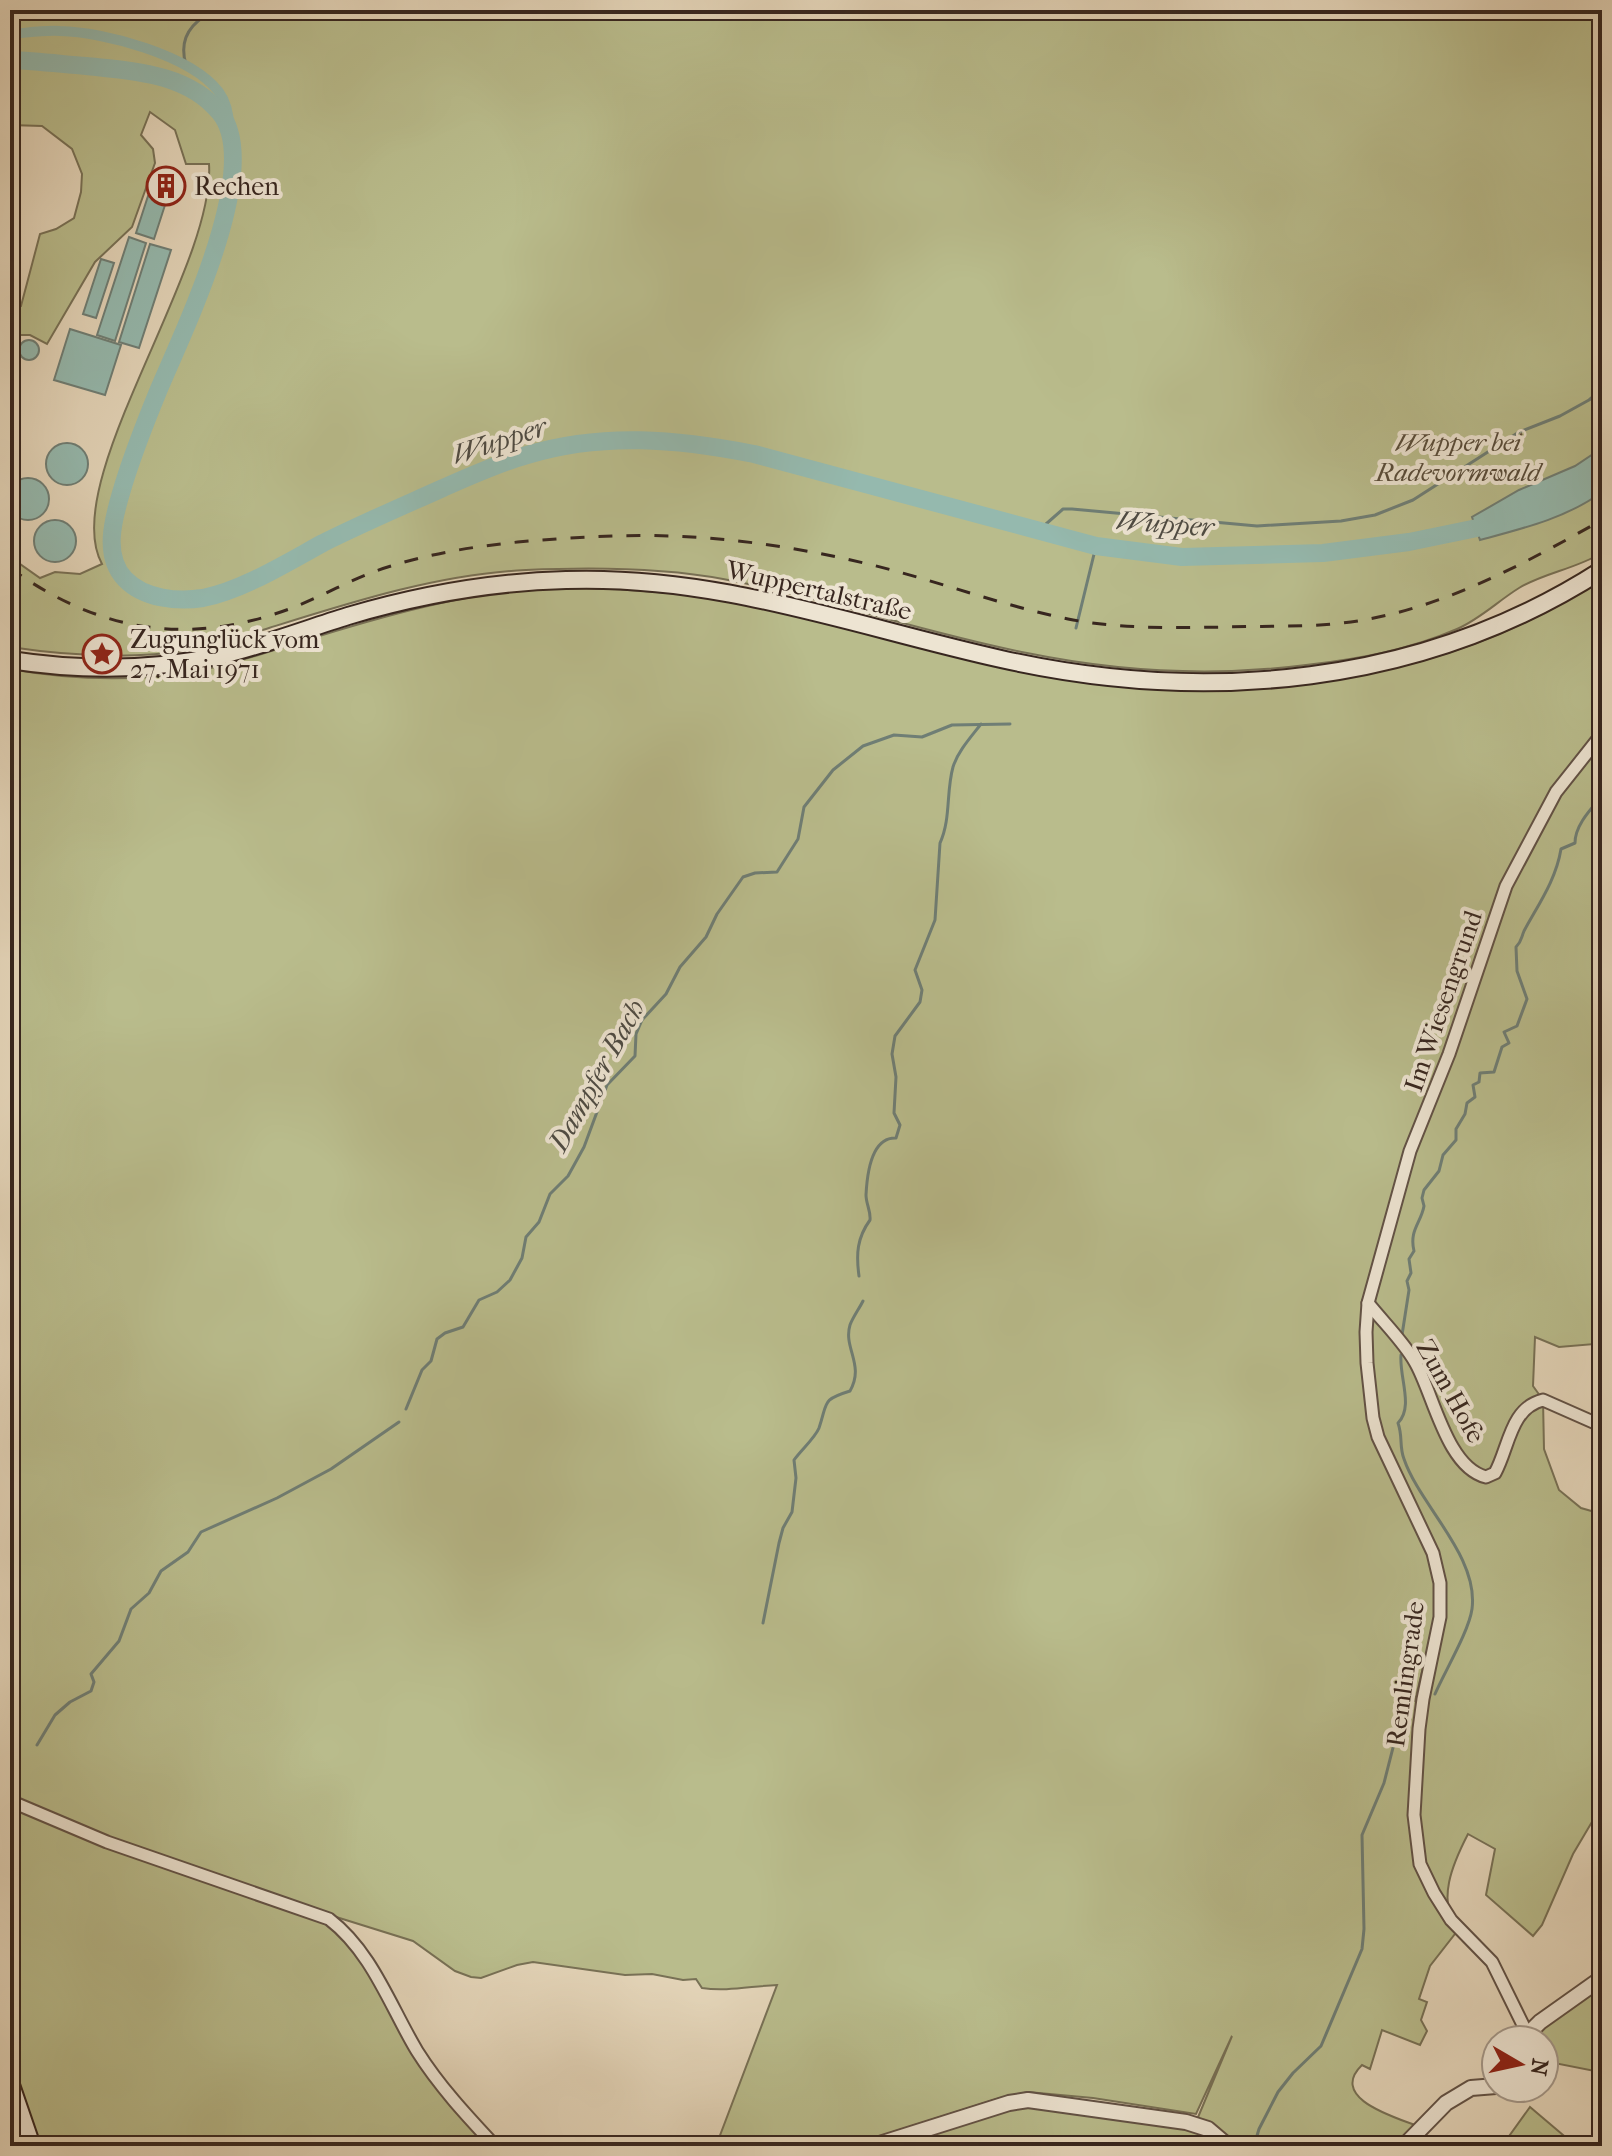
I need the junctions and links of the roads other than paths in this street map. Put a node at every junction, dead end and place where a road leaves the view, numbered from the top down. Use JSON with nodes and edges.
{"nodes":[{"id":1,"x":1602,"y":570,"type":"edge"},
{"id":2,"x":10,"y":660,"type":"edge"},
{"id":3,"x":1602,"y":734,"type":"edge"},
{"id":4,"x":1368,"y":1303,"type":"junction"},
{"id":5,"x":1602,"y":1426,"type":"edge"},
{"id":6,"x":10,"y":1801,"type":"edge"},
{"id":7,"x":1602,"y":1978,"type":"edge"},
{"id":8,"x":1519,"y":2024,"type":"edge"},
{"id":9,"x":1542,"y":2024,"type":"edge"},
{"id":10,"x":10,"y":2082,"type":"edge"},
{"id":11,"x":1480,"y":2087,"type":"edge"},
{"id":12,"x":32,"y":2146,"type":"edge"},
{"id":13,"x":495,"y":2146,"type":"edge"},
{"id":14,"x":873,"y":2146,"type":"edge"},
{"id":15,"x":1228,"y":2146,"type":"edge"},
{"id":16,"x":1404,"y":2146,"type":"edge"}],
"edges":[{"from":1,"to":2,"type":"main road","name":"Wuppertalstraße"},
{"from":3,"to":4,"type":"street","name":"Im Wiesengrund"},
{"from":4,"to":5,"type":"street","name":"Zum Hofe"},
{"from":4,"to":8,"type":"street","name":"Remlingrade"},
{"from":6,"to":13,"type":"street"},
{"from":7,"to":9,"type":"street","name":"Remlingrade"},
{"from":10,"to":12,"type":"main road"},
{"from":11,"to":16,"type":"street"},
{"from":14,"to":15,"type":"street"}]}
